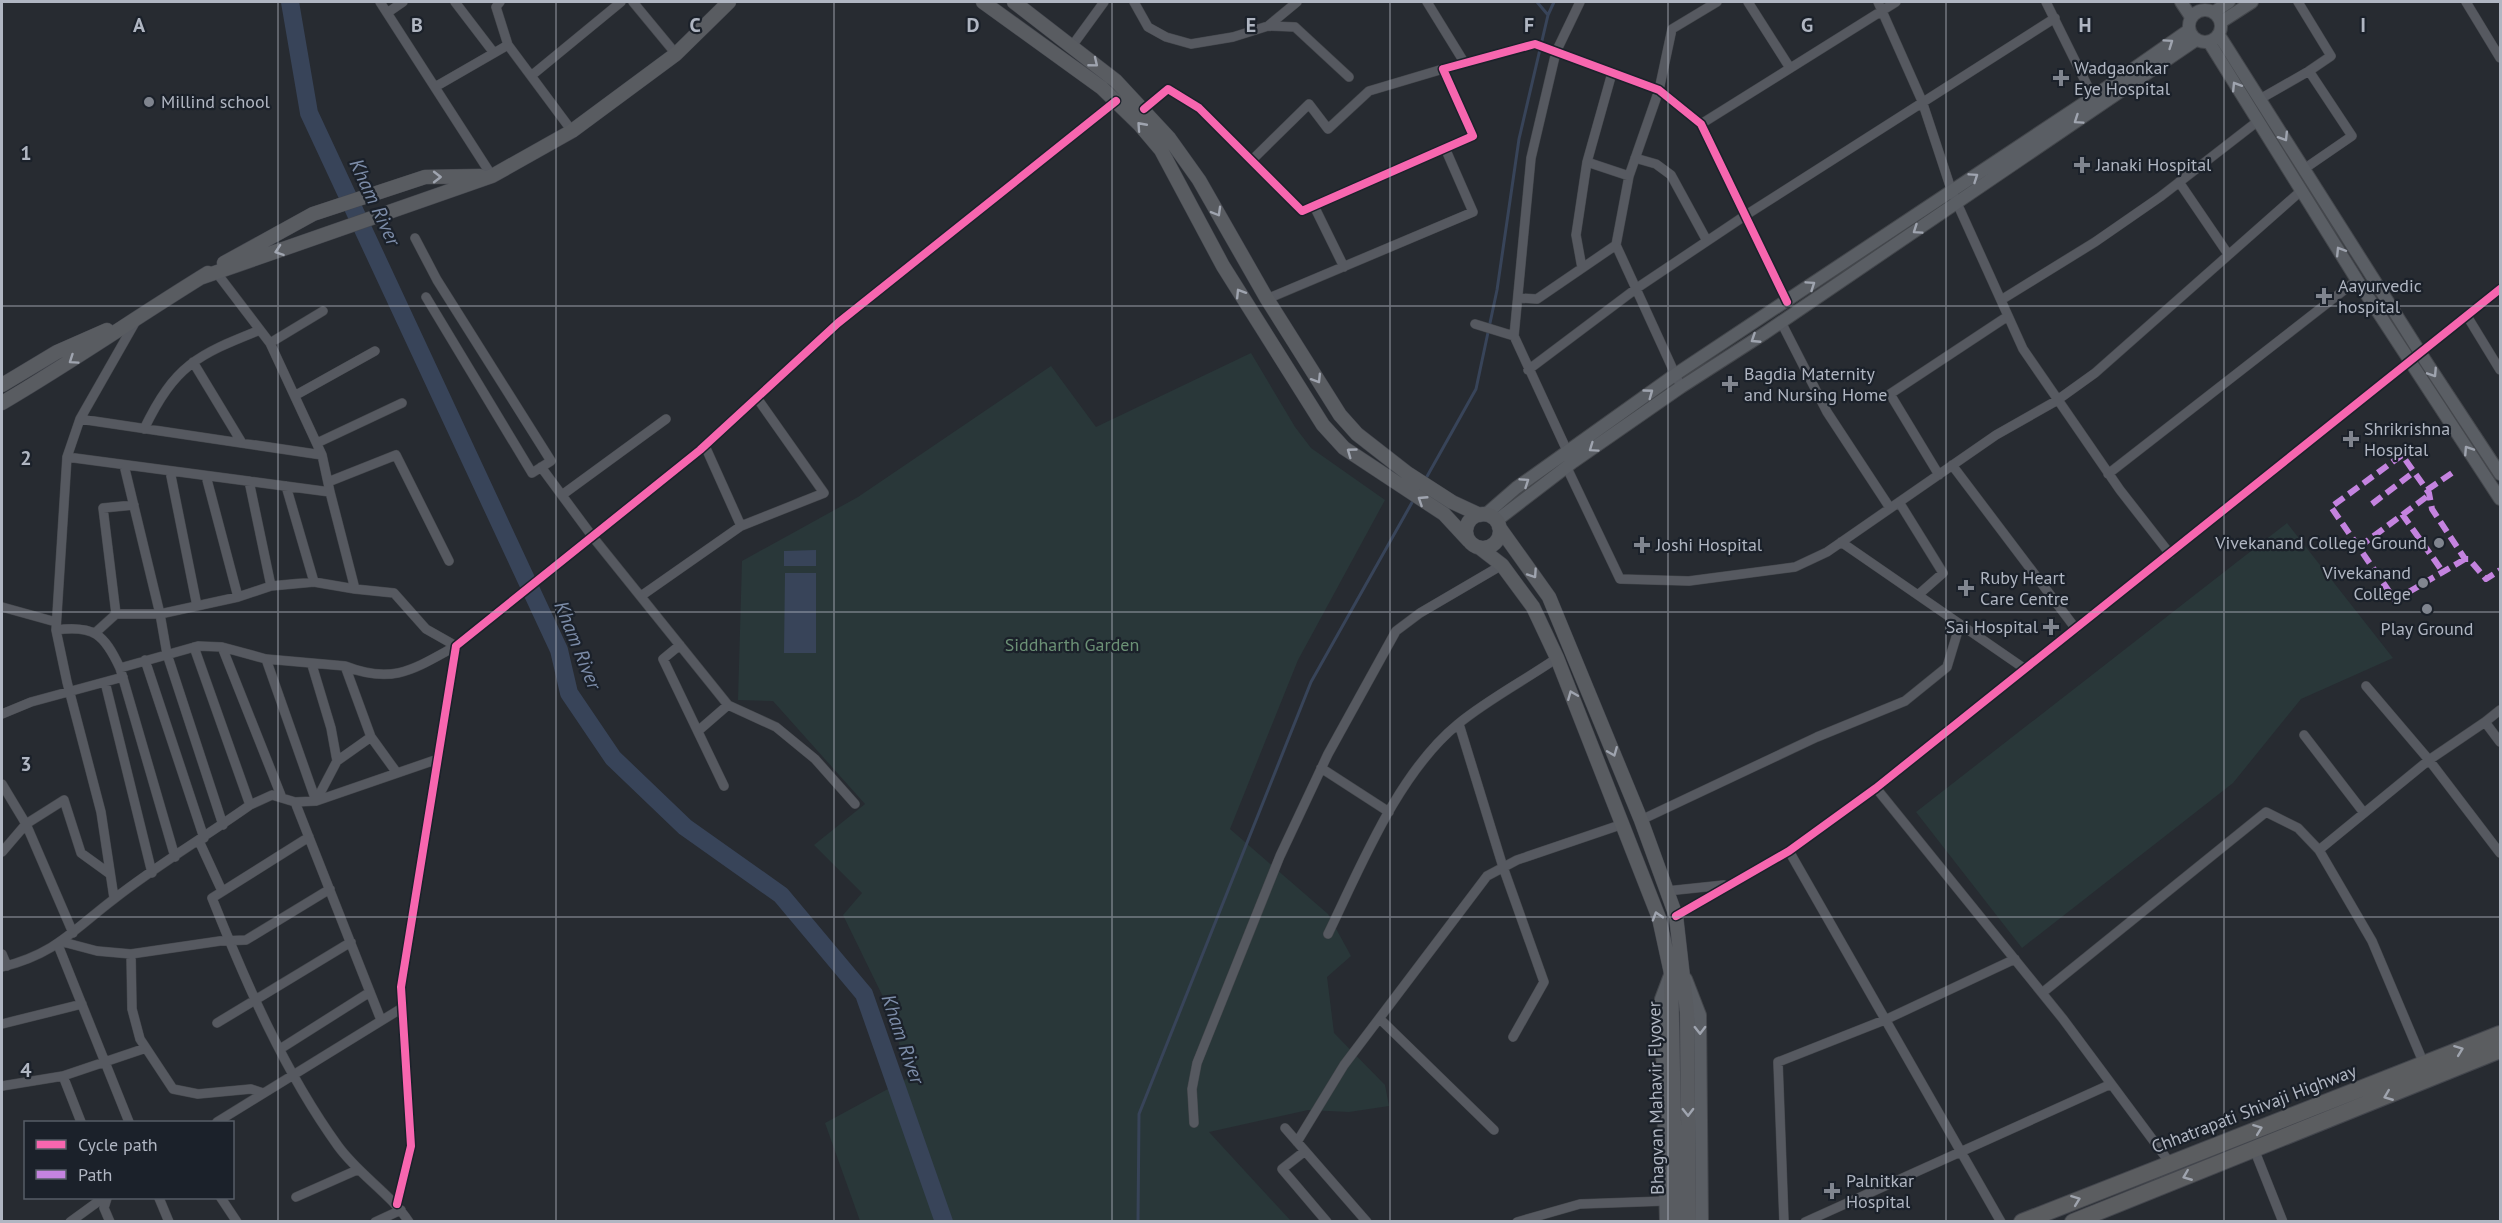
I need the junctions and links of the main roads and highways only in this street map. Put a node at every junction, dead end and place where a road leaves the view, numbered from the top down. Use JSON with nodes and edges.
{"nodes":[{"id":1,"x":729,"y":2,"type":"edge"},
{"id":2,"x":983,"y":2,"type":"edge"},
{"id":3,"x":1014,"y":2,"type":"edge"},
{"id":4,"x":491,"y":176,"type":"junction"},
{"id":5,"x":200,"y":278,"type":"junction"},
{"id":6,"x":139,"y":315,"type":"junction"},
{"id":7,"x":2,"y":385,"type":"edge"},
{"id":8,"x":2,"y":403,"type":"edge"},
{"id":9,"x":1403,"y":479,"type":"junction"},
{"id":10,"x":1490,"y":519,"type":"junction"},
{"id":11,"x":1475,"y":544,"type":"junction"},
{"id":12,"x":1678,"y":974,"type":"junction"},
{"id":13,"x":1680,"y":1013,"type":"junction"},
{"id":14,"x":2500,"y":1034,"type":"edge"},
{"id":15,"x":2500,"y":1050,"type":"edge"},
{"id":16,"x":1676,"y":1221,"type":"edge"},
{"id":17,"x":1689,"y":1221,"type":"edge"},
{"id":18,"x":2022,"y":1221,"type":"edge"},
{"id":19,"x":2073,"y":1221,"type":"edge"}],
"edges":[{"from":1,"to":4,"type":"main road"},
{"from":9,"to":2,"type":"main road","one_way":true},
{"from":3,"to":9,"type":"main road","one_way":true},
{"from":4,"to":5,"type":"main road","one_way":true},
{"from":5,"to":4,"type":"main road","one_way":true},
{"from":5,"to":6,"type":"main road"},
{"from":6,"to":7,"type":"main road"},
{"from":6,"to":8,"type":"main road","one_way":true},
{"from":9,"to":10,"type":"main road"},
{"from":11,"to":9,"type":"main road","one_way":true},
{"from":10,"to":11,"type":"main road"},
{"from":10,"to":11,"type":"main road"},
{"from":10,"to":12,"type":"main road","one_way":true},
{"from":12,"to":11,"type":"main road","one_way":true},
{"from":12,"to":13,"type":"main road","name":"Bhagvan Mahavir Flyover"},
{"from":13,"to":16,"type":"main road","name":"Bhagvan Mahavir Flyover"},
{"from":13,"to":17,"type":"main road","name":"Bhagvan Mahavir Flyover","one_way":true},
{"from":18,"to":14,"type":"highway","name":"Chhatrapati Shivaji Highway","one_way":true},
{"from":15,"to":19,"type":"highway","name":"Chhatrapati Shivaji Highway","one_way":true}]}
